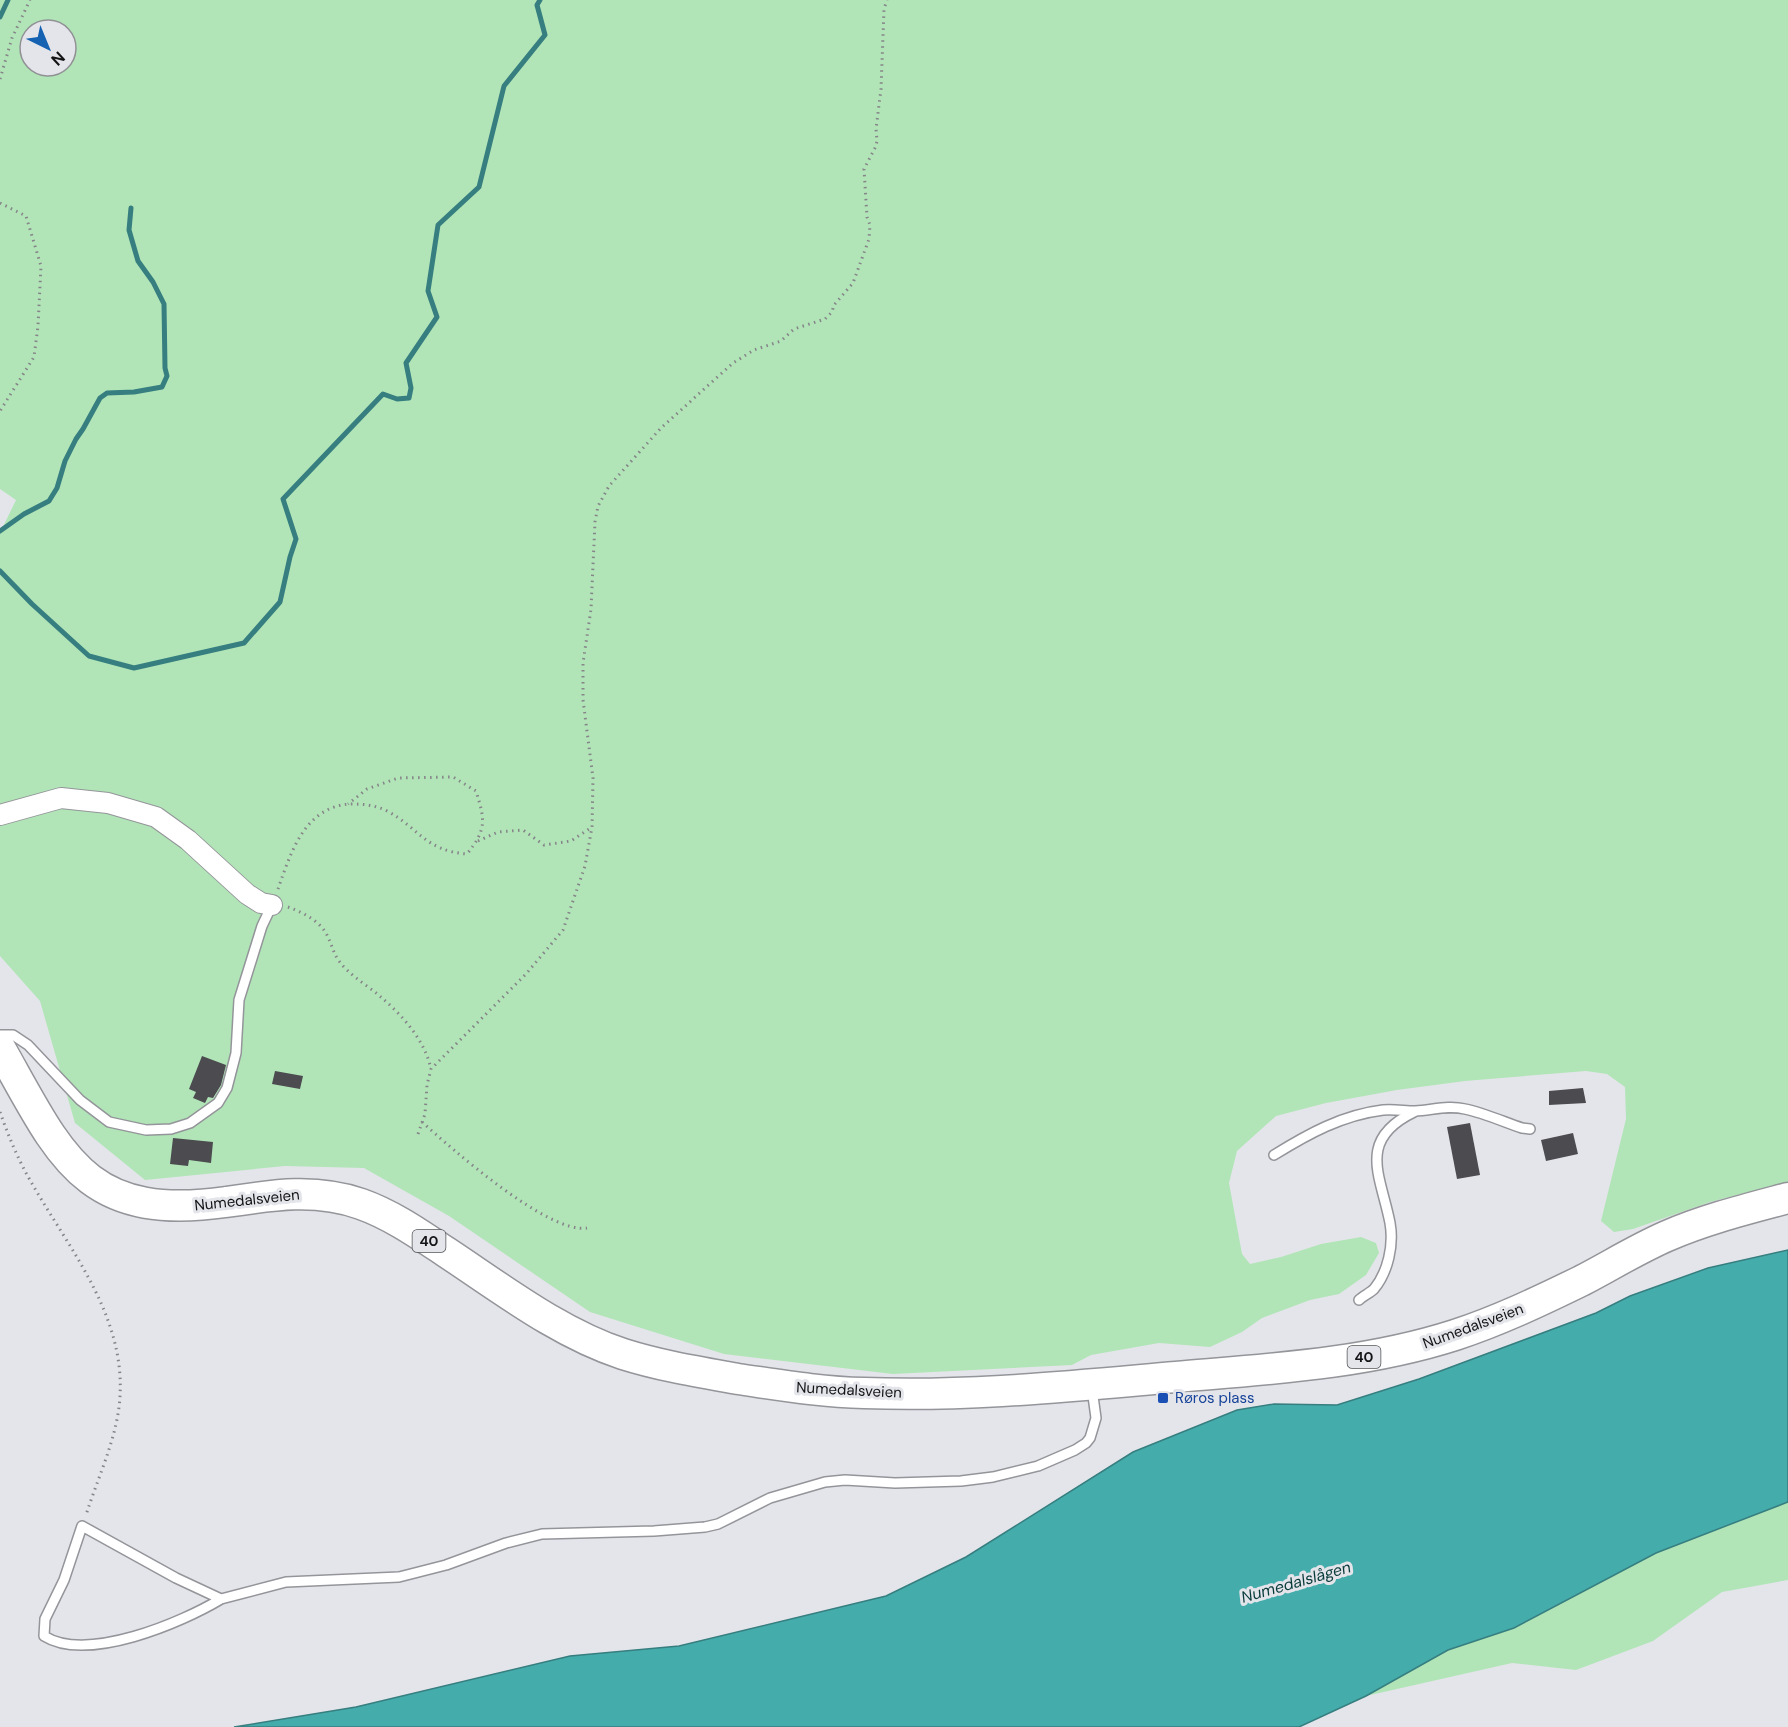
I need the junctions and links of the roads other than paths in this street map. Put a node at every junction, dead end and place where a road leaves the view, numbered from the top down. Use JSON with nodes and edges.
{"nodes":[{"id":1,"x":0,"y":815,"type":"edge"},
{"id":2,"x":272,"y":905,"type":"joint"},
{"id":3,"x":0,"y":1035,"type":"edge"},
{"id":4,"x":0,"y":1048,"type":"edge"},
{"id":5,"x":1416,"y":1111,"type":"junction"},
{"id":6,"x":1530,"y":1129,"type":"dead end"},
{"id":7,"x":1274,"y":1155,"type":"dead end"},
{"id":8,"x":1788,"y":1198,"type":"edge"},
{"id":9,"x":1359,"y":1300,"type":"dead end"},
{"id":10,"x":1091,"y":1384,"type":"junction"},
{"id":11,"x":221,"y":1599,"type":"junction"}],
"edges":[{"from":1,"to":2,"type":"street"},
{"from":2,"to":3,"type":"lane"},
{"from":4,"to":10,"type":"main road","name":"Numedalsveien","number":"40"},
{"from":5,"to":6,"type":"lane"},
{"from":5,"to":7,"type":"lane"},
{"from":5,"to":9,"type":"lane"},
{"from":8,"to":10,"type":"main road","name":"Numedalsveien","number":"40"},
{"from":10,"to":11,"type":"lane"},
{"from":11,"to":11,"type":"lane"}]}
